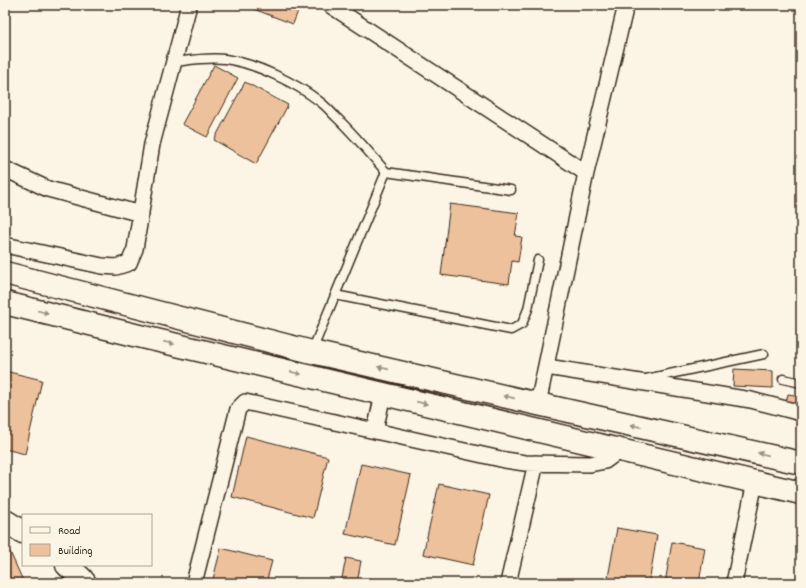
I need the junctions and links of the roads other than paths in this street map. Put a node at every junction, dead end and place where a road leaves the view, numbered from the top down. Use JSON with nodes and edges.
{"nodes":[{"id":1,"x":189,"y":5,"type":"edge"},
{"id":2,"x":330,"y":5,"type":"edge"},
{"id":3,"x":626,"y":5,"type":"edge"},
{"id":4,"x":174,"y":62,"type":"junction"},
{"id":5,"x":5,"y":169,"type":"edge"},
{"id":6,"x":386,"y":172,"type":"junction"},
{"id":7,"x":586,"y":173,"type":"junction"},
{"id":8,"x":510,"y":190,"type":"dead end"},
{"id":9,"x":141,"y":214,"type":"junction"},
{"id":10,"x":5,"y":244,"type":"edge"},
{"id":11,"x":538,"y":260,"type":"dead end"},
{"id":12,"x":5,"y":273,"type":"edge"},
{"id":13,"x":335,"y":296,"type":"junction"},
{"id":14,"x":5,"y":303,"type":"edge"},
{"id":15,"x":312,"y":352,"type":"junction"},
{"id":16,"x":764,"y":354,"type":"dead end"},
{"id":17,"x":547,"y":367,"type":"junction"},
{"id":18,"x":783,"y":379,"type":"dead end"},
{"id":19,"x":633,"y":381,"type":"junction"},
{"id":20,"x":801,"y":383,"type":"edge"},
{"id":21,"x":383,"y":394,"type":"junction"},
{"id":22,"x":538,"y":404,"type":"junction"},
{"id":23,"x":801,"y":412,"type":"edge"},
{"id":24,"x":375,"y":431,"type":"junction"},
{"id":25,"x":620,"y":450,"type":"junction"},
{"id":26,"x":536,"y":463,"type":"junction"},
{"id":27,"x":801,"y":463,"type":"edge"},
{"id":28,"x":755,"y":482,"type":"junction"},
{"id":29,"x":801,"y":493,"type":"edge"},
{"id":30,"x":5,"y":521,"type":"edge"},
{"id":31,"x":22,"y":531,"type":"edge"},
{"id":32,"x":68,"y":566,"type":"edge"},
{"id":33,"x":85,"y":583,"type":"edge"},
{"id":34,"x":194,"y":583,"type":"edge"},
{"id":35,"x":508,"y":583,"type":"edge"},
{"id":36,"x":734,"y":583,"type":"edge"}],
"edges":[{"from":1,"to":4,"type":"street"},
{"from":2,"to":7,"type":"street"},
{"from":3,"to":7,"type":"street"},
{"from":4,"to":6,"type":"lane"},
{"from":4,"to":9,"type":"street"},
{"from":5,"to":9,"type":"street"},
{"from":6,"to":8,"type":"lane"},
{"from":6,"to":13,"type":"lane"},
{"from":7,"to":17,"type":"street"},
{"from":9,"to":10,"type":"street"},
{"from":11,"to":13,"type":"lane"},
{"from":12,"to":15,"type":"main road"},
{"from":13,"to":15,"type":"lane"},
{"from":14,"to":21,"type":"main road","one_way":true},
{"from":22,"to":15,"type":"main road","one_way":true},
{"from":16,"to":19,"type":"lane"},
{"from":17,"to":19,"type":"street"},
{"from":17,"to":22,"type":"street"},
{"from":18,"to":20,"type":"lane"},
{"from":19,"to":23,"type":"street"},
{"from":21,"to":24,"type":"street"},
{"from":21,"to":25,"type":"main road","one_way":true},
{"from":27,"to":22,"type":"main road","one_way":true},
{"from":24,"to":26,"type":"street"},
{"from":24,"to":34,"type":"street"},
{"from":25,"to":26,"type":"street"},
{"from":25,"to":28,"type":"main road"},
{"from":26,"to":35,"type":"street"},
{"from":28,"to":29,"type":"main road"},
{"from":28,"to":36,"type":"street"},
{"from":30,"to":31,"type":"main road"},
{"from":32,"to":33,"type":"main road"}]}
